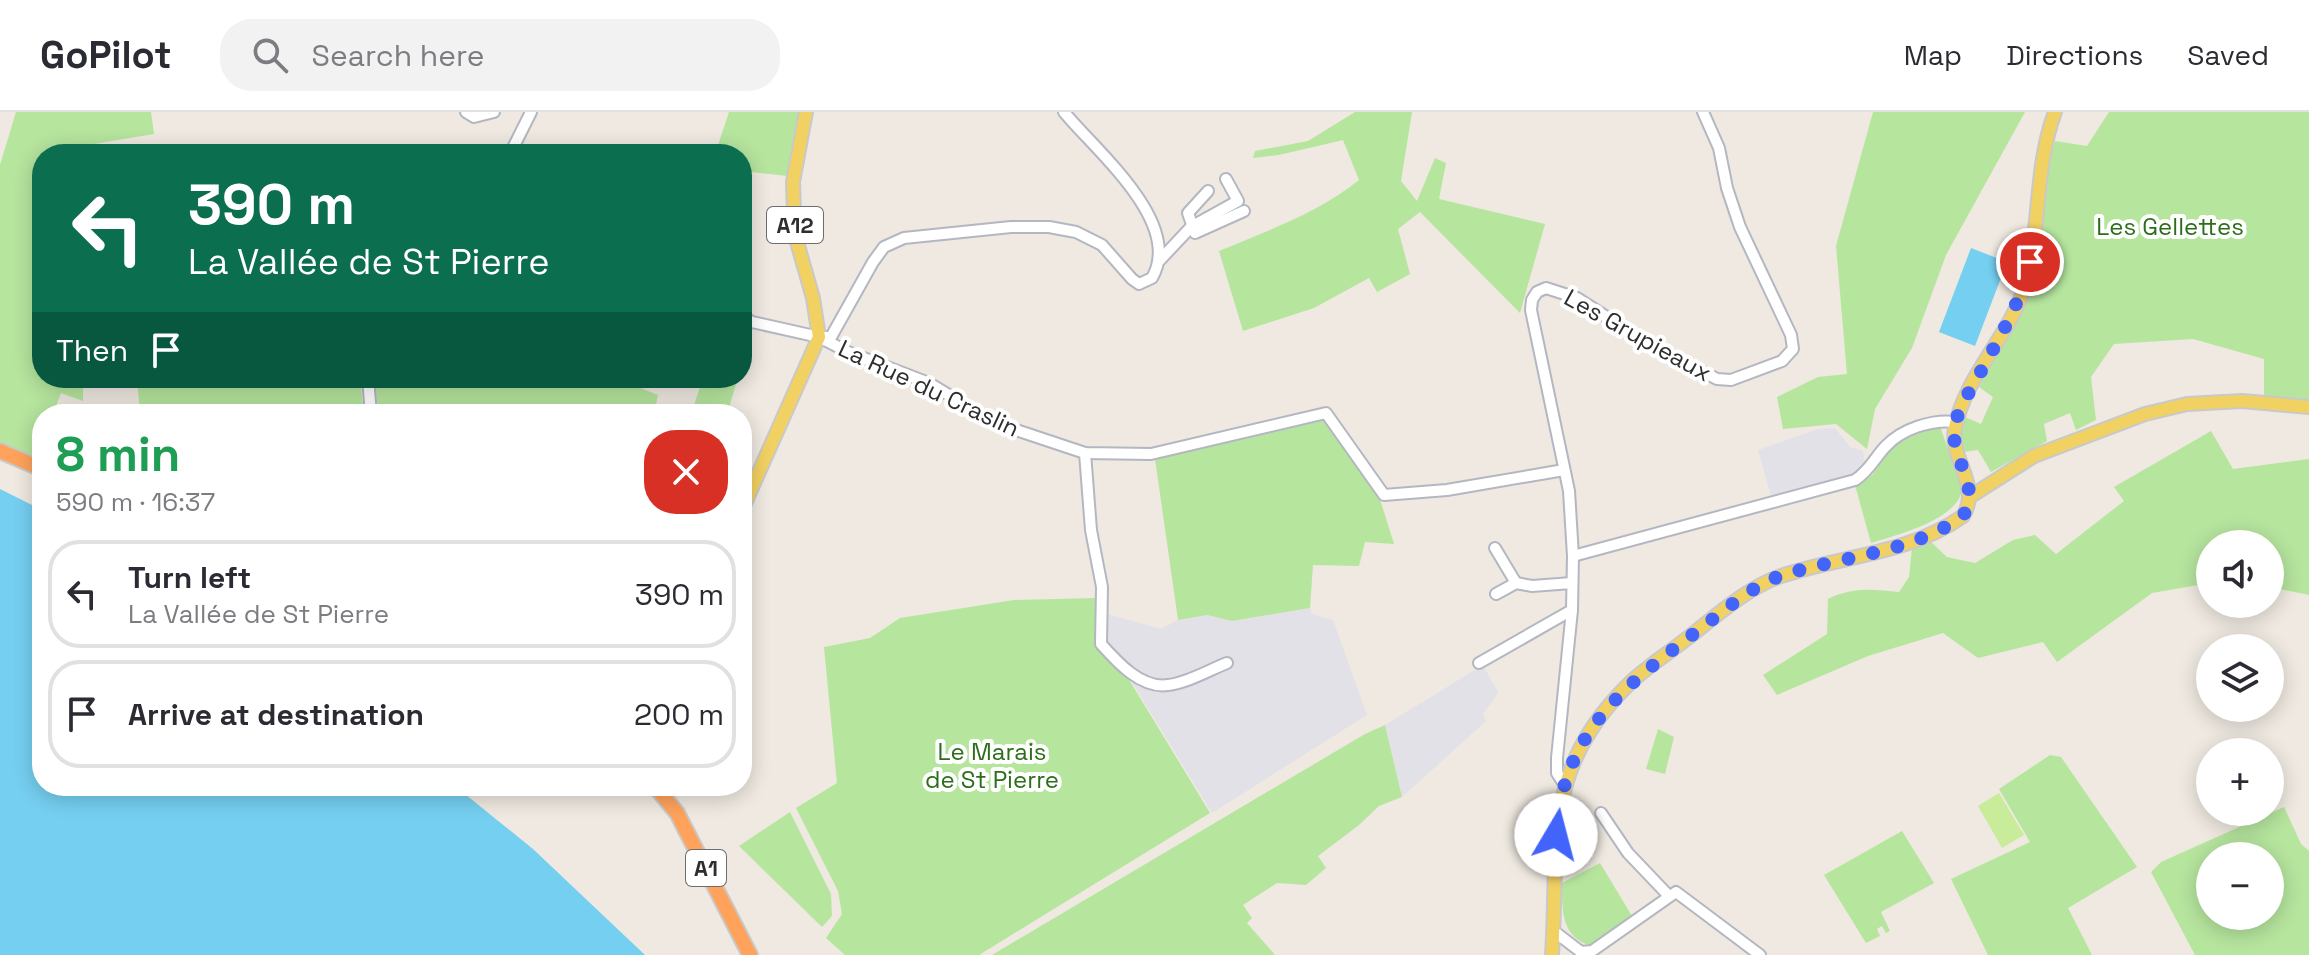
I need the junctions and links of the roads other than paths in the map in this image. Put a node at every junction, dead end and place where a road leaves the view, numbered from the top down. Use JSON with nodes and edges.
{"nodes":[{"id":1,"x":466,"y":112,"type":"edge"},
{"id":2,"x":494,"y":112,"type":"edge"},
{"id":3,"x":531,"y":112,"type":"edge"},
{"id":4,"x":806,"y":112,"type":"edge"},
{"id":5,"x":1064,"y":112,"type":"edge"},
{"id":6,"x":1703,"y":112,"type":"edge"},
{"id":7,"x":2055,"y":112,"type":"edge"},
{"id":8,"x":515,"y":144,"type":"edge"},
{"id":9,"x":1226,"y":179,"type":"dead end"},
{"id":10,"x":1208,"y":191,"type":"dead end"},
{"id":11,"x":1244,"y":211,"type":"dead end"},
{"id":12,"x":1191,"y":227,"type":"junction"},
{"id":13,"x":1160,"y":260,"type":"junction"},
{"id":14,"x":752,"y":322,"type":"edge"},
{"id":15,"x":819,"y":337,"type":"junction"},
{"id":16,"x":2309,"y":407,"type":"edge"},
{"id":17,"x":1956,"y":422,"type":"junction"},
{"id":18,"x":0,"y":451,"type":"edge"},
{"id":19,"x":1085,"y":453,"type":"junction"},
{"id":20,"x":32,"y":465,"type":"edge"},
{"id":21,"x":1564,"y":470,"type":"junction"},
{"id":22,"x":752,"y":488,"type":"edge"},
{"id":23,"x":1971,"y":496,"type":"junction"},
{"id":24,"x":1495,"y":548,"type":"dead end"},
{"id":25,"x":1573,"y":556,"type":"junction"},
{"id":26,"x":1516,"y":583,"type":"junction"},
{"id":27,"x":1572,"y":583,"type":"junction"},
{"id":28,"x":1496,"y":594,"type":"dead end"},
{"id":29,"x":1572,"y":610,"type":"junction"},
{"id":30,"x":1227,"y":663,"type":"dead end"},
{"id":31,"x":1479,"y":663,"type":"dead end"},
{"id":32,"x":1564,"y":784,"type":"junction"},
{"id":33,"x":663,"y":796,"type":"edge"},
{"id":34,"x":1601,"y":813,"type":"dead end"},
{"id":35,"x":1669,"y":896,"type":"junction"},
{"id":36,"x":1555,"y":932,"type":"junction"},
{"id":37,"x":750,"y":955,"type":"edge"},
{"id":38,"x":1552,"y":955,"type":"edge"},
{"id":39,"x":1760,"y":955,"type":"edge"}],
"edges":[{"from":1,"to":2,"type":"street"},
{"from":3,"to":8,"type":"street"},
{"from":4,"to":15,"type":"main road","number":"A12"},
{"from":5,"to":13,"type":"street"},
{"from":6,"to":21,"type":"street","name":"Les Grupieaux"},
{"from":7,"to":17,"type":"main road"},
{"from":9,"to":12,"type":"street"},
{"from":10,"to":12,"type":"street"},
{"from":11,"to":12,"type":"street"},
{"from":12,"to":13,"type":"street"},
{"from":13,"to":15,"type":"street"},
{"from":14,"to":15,"type":"street","name":"La Rue du Craslin"},
{"from":15,"to":19,"type":"street","name":"La Rue du Craslin"},
{"from":15,"to":22,"type":"main road"},
{"from":16,"to":23,"type":"main road"},
{"from":17,"to":23,"type":"main road"},
{"from":17,"to":25,"type":"street"},
{"from":18,"to":20,"type":"highway"},
{"from":19,"to":21,"type":"street","name":"La Rue du Craslin"},
{"from":19,"to":30,"type":"street"},
{"from":21,"to":25,"type":"street","name":"Les Grupieaux"},
{"from":23,"to":32,"type":"main road"},
{"from":24,"to":26,"type":"street"},
{"from":25,"to":27,"type":"street","name":"Les Grupieaux"},
{"from":26,"to":27,"type":"street"},
{"from":26,"to":28,"type":"street"},
{"from":27,"to":29,"type":"street","name":"Les Grupieaux"},
{"from":29,"to":31,"type":"street"},
{"from":29,"to":32,"type":"street","name":"Les Grupieaux"},
{"from":32,"to":36,"type":"main road"},
{"from":33,"to":37,"type":"highway","number":"A1"},
{"from":34,"to":35,"type":"street"},
{"from":35,"to":36,"type":"street"},
{"from":35,"to":39,"type":"street"},
{"from":36,"to":38,"type":"main road"}]}
